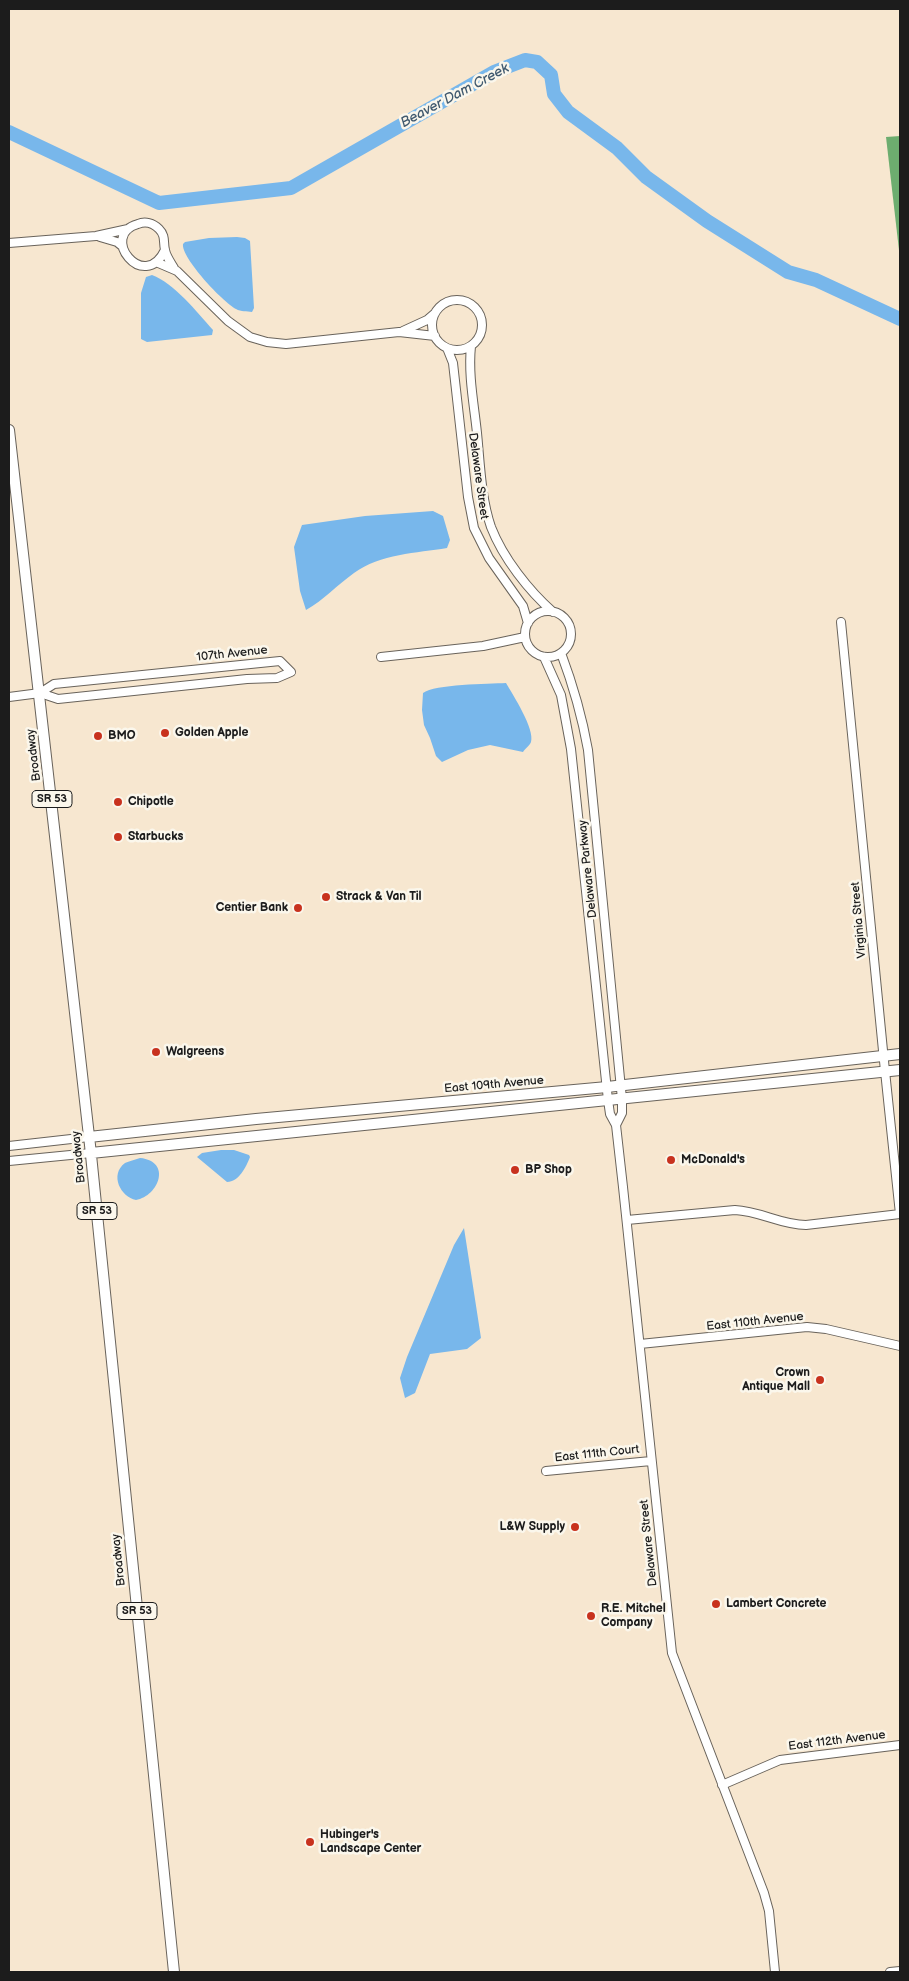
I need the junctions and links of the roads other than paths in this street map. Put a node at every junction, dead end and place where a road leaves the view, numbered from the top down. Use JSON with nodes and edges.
{"nodes":[{"id":1,"x":128,"y":229,"type":"junction"},
{"id":2,"x":96,"y":236,"type":"junction"},
{"id":3,"x":9,"y":243,"type":"edge"},
{"id":4,"x":122,"y":246,"type":"junction"},
{"id":5,"x":165,"y":250,"type":"junction"},
{"id":6,"x":156,"y":262,"type":"junction"},
{"id":7,"x":177,"y":271,"type":"junction"},
{"id":8,"x":435,"y":313,"type":"junction"},
{"id":9,"x":398,"y":332,"type":"junction"},
{"id":10,"x":434,"y":336,"type":"junction"},
{"id":11,"x":471,"y":346,"type":"junction"},
{"id":12,"x":447,"y":348,"type":"junction"},
{"id":13,"x":9,"y":430,"type":"edge"},
{"id":14,"x":554,"y":612,"type":"junction"},
{"id":15,"x":841,"y":622,"type":"dead end"},
{"id":16,"x":528,"y":623,"type":"junction"},
{"id":17,"x":525,"y":637,"type":"junction"},
{"id":18,"x":561,"y":653,"type":"junction"},
{"id":19,"x":381,"y":657,"type":"dead end"},
{"id":20,"x":544,"y":657,"type":"junction"},
{"id":21,"x":40,"y":693,"type":"junction"},
{"id":22,"x":9,"y":697,"type":"edge"},
{"id":23,"x":900,"y":1054,"type":"edge"},
{"id":24,"x":883,"y":1056,"type":"junction"},
{"id":25,"x":900,"y":1070,"type":"edge"},
{"id":26,"x":884,"y":1071,"type":"junction"},
{"id":27,"x":621,"y":1086,"type":"junction"},
{"id":28,"x":607,"y":1087,"type":"junction"},
{"id":29,"x":622,"y":1099,"type":"junction"},
{"id":30,"x":608,"y":1100,"type":"junction"},
{"id":31,"x":616,"y":1125,"type":"junction"},
{"id":32,"x":89,"y":1137,"type":"junction"},
{"id":33,"x":9,"y":1146,"type":"edge"},
{"id":34,"x":91,"y":1153,"type":"junction"},
{"id":35,"x":9,"y":1161,"type":"edge"},
{"id":36,"x":900,"y":1214,"type":"edge"},
{"id":37,"x":627,"y":1220,"type":"junction"},
{"id":38,"x":640,"y":1344,"type":"junction"},
{"id":39,"x":900,"y":1346,"type":"edge"},
{"id":40,"x":651,"y":1460,"type":"junction"},
{"id":41,"x":546,"y":1471,"type":"dead end"},
{"id":42,"x":900,"y":1745,"type":"edge"},
{"id":43,"x":722,"y":1785,"type":"junction"},
{"id":44,"x":900,"y":1971,"type":"edge"},
{"id":45,"x":174,"y":1972,"type":"edge"},
{"id":46,"x":775,"y":1972,"type":"edge"},
{"id":47,"x":890,"y":1972,"type":"edge"}],
"edges":[{"from":1,"to":2,"type":"street"},
{"from":1,"to":4,"type":"street"},
{"from":1,"to":5,"type":"street"},
{"from":2,"to":3,"type":"street"},
{"from":2,"to":4,"type":"street"},
{"from":4,"to":6,"type":"street"},
{"from":5,"to":6,"type":"street"},
{"from":5,"to":7,"type":"street"},
{"from":6,"to":7,"type":"street"},
{"from":7,"to":9,"type":"street"},
{"from":8,"to":9,"type":"street"},
{"from":8,"to":10,"type":"street"},
{"from":8,"to":11,"type":"street"},
{"from":9,"to":10,"type":"street"},
{"from":10,"to":12,"type":"street"},
{"from":11,"to":12,"type":"street"},
{"from":11,"to":14,"type":"street","name":"Delaware Street"},
{"from":12,"to":16,"type":"street","name":"Delaware Street"},
{"from":13,"to":21,"type":"main road","name":"Broadway","number":"SR 53"},
{"from":14,"to":16,"type":"street"},
{"from":14,"to":18,"type":"street"},
{"from":15,"to":24,"type":"street","name":"Virginia Street"},
{"from":16,"to":17,"type":"street"},
{"from":17,"to":19,"type":"street"},
{"from":17,"to":20,"type":"street"},
{"from":18,"to":20,"type":"street"},
{"from":18,"to":27,"type":"street","name":"Delaware Parkway"},
{"from":20,"to":28,"type":"street","name":"Delaware Parkway"},
{"from":21,"to":21,"type":"street","name":"107th Avenue"},
{"from":21,"to":22,"type":"street","name":"107th Avenue"},
{"from":21,"to":32,"type":"main road","name":"Broadway","number":"SR 53"},
{"from":23,"to":24,"type":"main road","name":"East 109th Avenue"},
{"from":24,"to":26,"type":"street","name":"Virginia Street"},
{"from":24,"to":27,"type":"main road","name":"East 109th Avenue"},
{"from":25,"to":26,"type":"main road","name":"East 109th Avenue"},
{"from":26,"to":29,"type":"main road","name":"East 109th Avenue"},
{"from":26,"to":36,"type":"street","name":"Virginia Street"},
{"from":27,"to":28,"type":"main road","name":"East 109th Avenue"},
{"from":27,"to":29,"type":"street","name":"Delaware Street"},
{"from":28,"to":30,"type":"street","name":"Delaware Street"},
{"from":28,"to":32,"type":"main road","name":"East 109th Avenue"},
{"from":29,"to":30,"type":"main road","name":"East 109th Avenue"},
{"from":29,"to":31,"type":"street","name":"Delaware Street"},
{"from":30,"to":31,"type":"street","name":"Delaware Street"},
{"from":30,"to":34,"type":"main road","name":"East 109th Avenue"},
{"from":31,"to":37,"type":"street","name":"Delaware Street"},
{"from":32,"to":33,"type":"street"},
{"from":32,"to":34,"type":"main road","name":"Broadway","number":"SR 53"},
{"from":34,"to":35,"type":"street"},
{"from":34,"to":45,"type":"main road","name":"Broadway","number":"SR 53"},
{"from":36,"to":37,"type":"street"},
{"from":37,"to":38,"type":"street","name":"Delaware Street"},
{"from":38,"to":39,"type":"street","name":"East 110th Avenue"},
{"from":38,"to":40,"type":"street","name":"Delaware Street"},
{"from":40,"to":41,"type":"street","name":"East 111th Court"},
{"from":40,"to":43,"type":"street","name":"Delaware Street"},
{"from":42,"to":43,"type":"street","name":"East 112th Avenue"},
{"from":43,"to":46,"type":"street","name":"Delaware Street"},
{"from":44,"to":47,"type":"street"}]}
